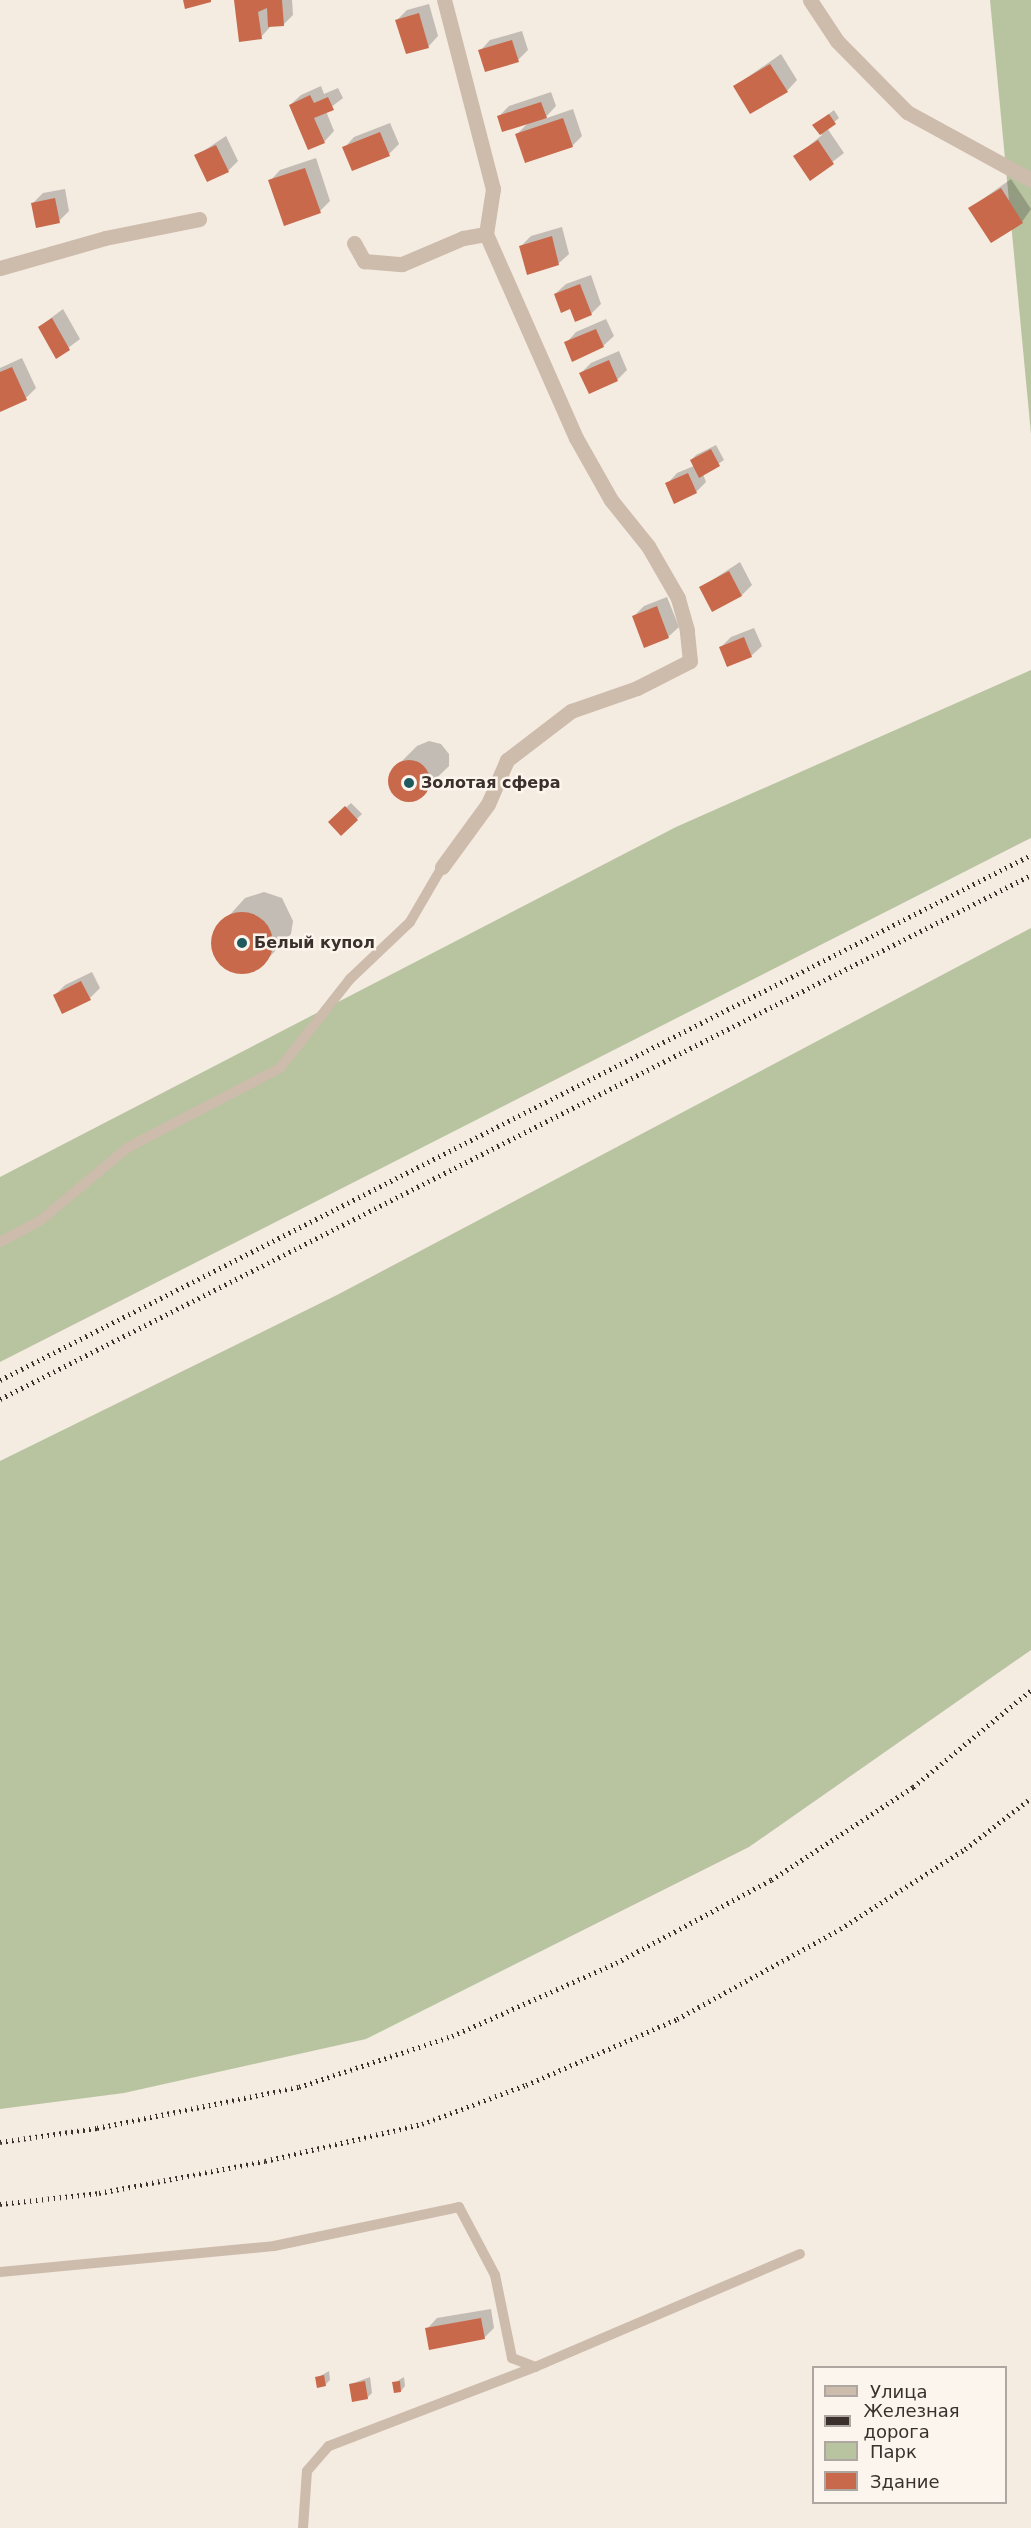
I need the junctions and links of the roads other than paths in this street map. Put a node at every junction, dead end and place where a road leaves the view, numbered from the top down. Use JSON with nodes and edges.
{"nodes":[{"id":1,"x":444,"y":0,"type":"edge"},
{"id":2,"x":810,"y":0,"type":"edge"},
{"id":3,"x":1031,"y":180,"type":"edge"},
{"id":4,"x":199,"y":219,"type":"dead end"},
{"id":5,"x":486,"y":234,"type":"junction"},
{"id":6,"x":354,"y":243,"type":"dead end"},
{"id":7,"x":0,"y":267,"type":"edge"},
{"id":8,"x":442,"y":867,"type":"joint"},
{"id":9,"x":0,"y":1242,"type":"edge"},
{"id":10,"x":800,"y":2253,"type":"dead end"},
{"id":11,"x":0,"y":2272,"type":"edge"},
{"id":12,"x":535,"y":2367,"type":"junction"},
{"id":13,"x":303,"y":2528,"type":"edge"}],
"edges":[{"from":1,"to":5,"type":"street"},
{"from":2,"to":3,"type":"street"},
{"from":4,"to":7,"type":"street"},
{"from":5,"to":6,"type":"street"},
{"from":5,"to":8,"type":"street"},
{"from":8,"to":9,"type":"lane"},
{"from":10,"to":12,"type":"lane"},
{"from":11,"to":12,"type":"lane"},
{"from":12,"to":13,"type":"lane"}]}
